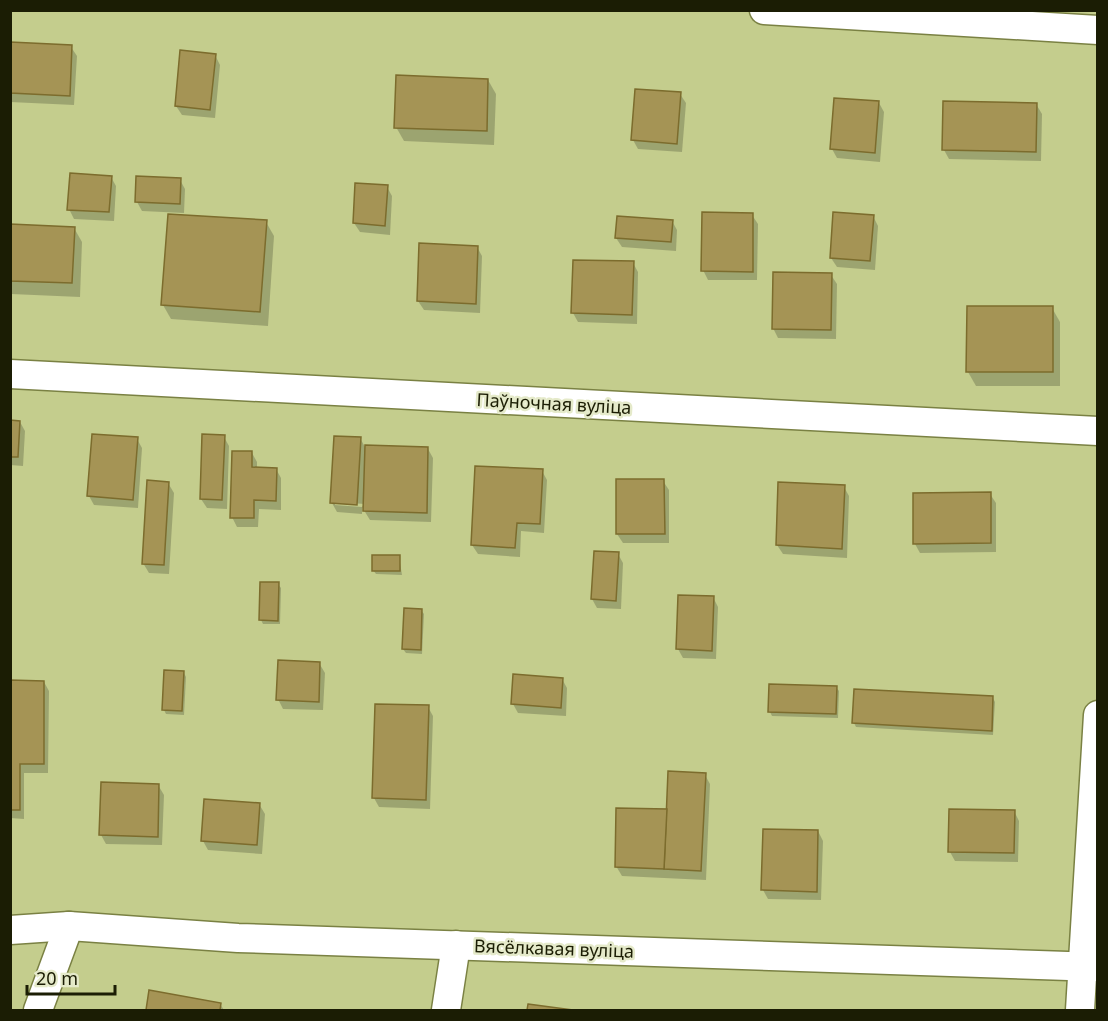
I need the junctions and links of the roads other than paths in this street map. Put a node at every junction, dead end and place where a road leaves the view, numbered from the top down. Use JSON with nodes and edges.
{"nodes":[{"id":1,"x":764,"y":10,"type":"edge"},
{"id":2,"x":1098,"y":30,"type":"edge"},
{"id":3,"x":10,"y":374,"type":"edge"},
{"id":4,"x":1098,"y":431,"type":"edge"},
{"id":5,"x":1098,"y":715,"type":"edge"},
{"id":6,"x":69,"y":927,"type":"junction"},
{"id":7,"x":10,"y":930,"type":"edge"},
{"id":8,"x":456,"y":945,"type":"junction"},
{"id":9,"x":1091,"y":966,"type":"edge"},
{"id":10,"x":38,"y":1011,"type":"edge"},
{"id":11,"x":446,"y":1011,"type":"edge"},
{"id":12,"x":1080,"y":1011,"type":"edge"}],
"edges":[{"from":1,"to":2,"type":"street"},
{"from":3,"to":4,"type":"street","name":"Паўночная вуліца"},
{"from":5,"to":9,"type":"street"},
{"from":6,"to":7,"type":"street","name":"Вясёлкавая вуліца"},
{"from":6,"to":8,"type":"street","name":"Вясёлкавая вуліца"},
{"from":6,"to":10,"type":"street"},
{"from":8,"to":9,"type":"street","name":"Вясёлкавая вуліца"},
{"from":8,"to":11,"type":"street"},
{"from":9,"to":12,"type":"street"}]}
